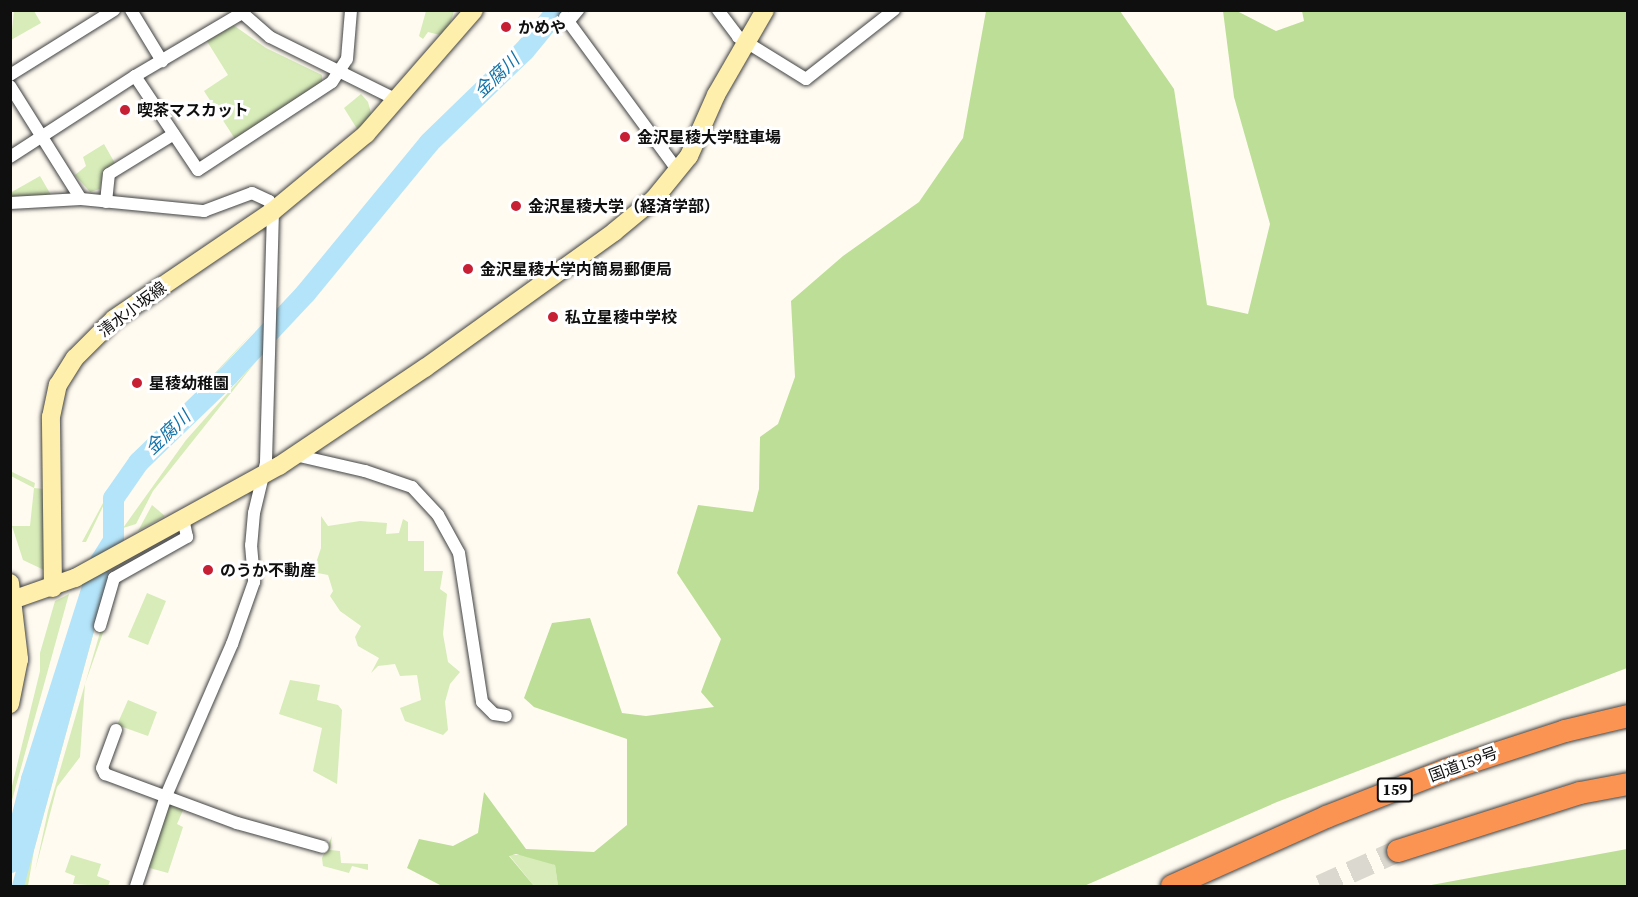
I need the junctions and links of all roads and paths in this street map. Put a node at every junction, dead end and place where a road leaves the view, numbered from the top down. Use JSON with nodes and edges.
{"nodes":[{"id":1,"x":114,"y":10,"type":"edge"},
{"id":2,"x":130,"y":10,"type":"edge"},
{"id":3,"x":351,"y":10,"type":"edge"},
{"id":4,"x":474,"y":10,"type":"edge"},
{"id":5,"x":578,"y":10,"type":"edge"},
{"id":6,"x":718,"y":10,"type":"edge"},
{"id":7,"x":765,"y":10,"type":"edge"},
{"id":8,"x":894,"y":10,"type":"edge"},
{"id":9,"x":240,"y":12,"type":"edge"},
{"id":10,"x":746,"y":43,"type":"junction"},
{"id":11,"x":162,"y":61,"type":"junction"},
{"id":12,"x":342,"y":70,"type":"junction"},
{"id":13,"x":10,"y":75,"type":"edge"},
{"id":14,"x":135,"y":76,"type":"junction"},
{"id":15,"x":10,"y":86,"type":"edge"},
{"id":16,"x":397,"y":100,"type":"junction"},
{"id":17,"x":174,"y":134,"type":"junction"},
{"id":18,"x":43,"y":137,"type":"junction"},
{"id":19,"x":10,"y":157,"type":"edge"},
{"id":20,"x":678,"y":171,"type":"junction"},
{"id":21,"x":81,"y":199,"type":"junction"},
{"id":22,"x":105,"y":202,"type":"junction"},
{"id":23,"x":10,"y":203,"type":"edge"},
{"id":24,"x":273,"y":211,"type":"junction"},
{"id":25,"x":296,"y":455,"type":"junction"},
{"id":26,"x":264,"y":474,"type":"junction"},
{"id":27,"x":183,"y":518,"type":"junction"},
{"id":28,"x":53,"y":588,"type":"junction"},
{"id":29,"x":13,"y":591,"type":"edge"},
{"id":30,"x":100,"y":626,"type":"dead end"},
{"id":31,"x":10,"y":704,"type":"edge"},
{"id":32,"x":506,"y":716,"type":"dead end"},
{"id":33,"x":1628,"y":716,"type":"edge"},
{"id":34,"x":116,"y":730,"type":"dead end"},
{"id":35,"x":1628,"y":784,"type":"edge"},
{"id":36,"x":166,"y":796,"type":"junction"},
{"id":37,"x":323,"y":847,"type":"dead end"},
{"id":38,"x":1398,"y":851,"type":"tunnel mouth"},
{"id":39,"x":135,"y":886,"type":"edge"},
{"id":40,"x":1172,"y":886,"type":"edge"}],
"edges":[{"from":1,"to":13,"type":"street"},
{"from":2,"to":11,"type":"street"},
{"from":3,"to":12,"type":"street"},
{"from":4,"to":16,"type":"street","name":"清水小坂線"},
{"from":5,"to":20,"type":"street"},
{"from":6,"to":10,"type":"street"},
{"from":7,"to":10,"type":"street"},
{"from":8,"to":10,"type":"street"},
{"from":9,"to":11,"type":"street"},
{"from":9,"to":12,"type":"street"},
{"from":10,"to":20,"type":"street"},
{"from":11,"to":14,"type":"street"},
{"from":12,"to":16,"type":"street"},
{"from":12,"to":17,"type":"street"},
{"from":14,"to":17,"type":"street"},
{"from":14,"to":18,"type":"street"},
{"from":15,"to":18,"type":"street"},
{"from":16,"to":24,"type":"street","name":"清水小坂線"},
{"from":17,"to":22,"type":"street"},
{"from":18,"to":19,"type":"street"},
{"from":18,"to":21,"type":"street"},
{"from":20,"to":25,"type":"street"},
{"from":21,"to":22,"type":"street"},
{"from":21,"to":23,"type":"street"},
{"from":22,"to":24,"type":"street"},
{"from":24,"to":26,"type":"street"},
{"from":24,"to":28,"type":"street","name":"清水小坂線"},
{"from":25,"to":26,"type":"street"},
{"from":25,"to":32,"type":"street"},
{"from":26,"to":27,"type":"street"},
{"from":26,"to":36,"type":"street"},
{"from":27,"to":28,"type":"street"},
{"from":27,"to":30,"type":"street"},
{"from":28,"to":29,"type":"street"},
{"from":29,"to":31,"type":"street"},
{"from":33,"to":40,"type":"highway","name":"国道159号","number":"159"},
{"from":34,"to":36,"type":"street"},
{"from":35,"to":38,"type":"highway"},
{"from":36,"to":37,"type":"street"},
{"from":36,"to":39,"type":"street"}]}
